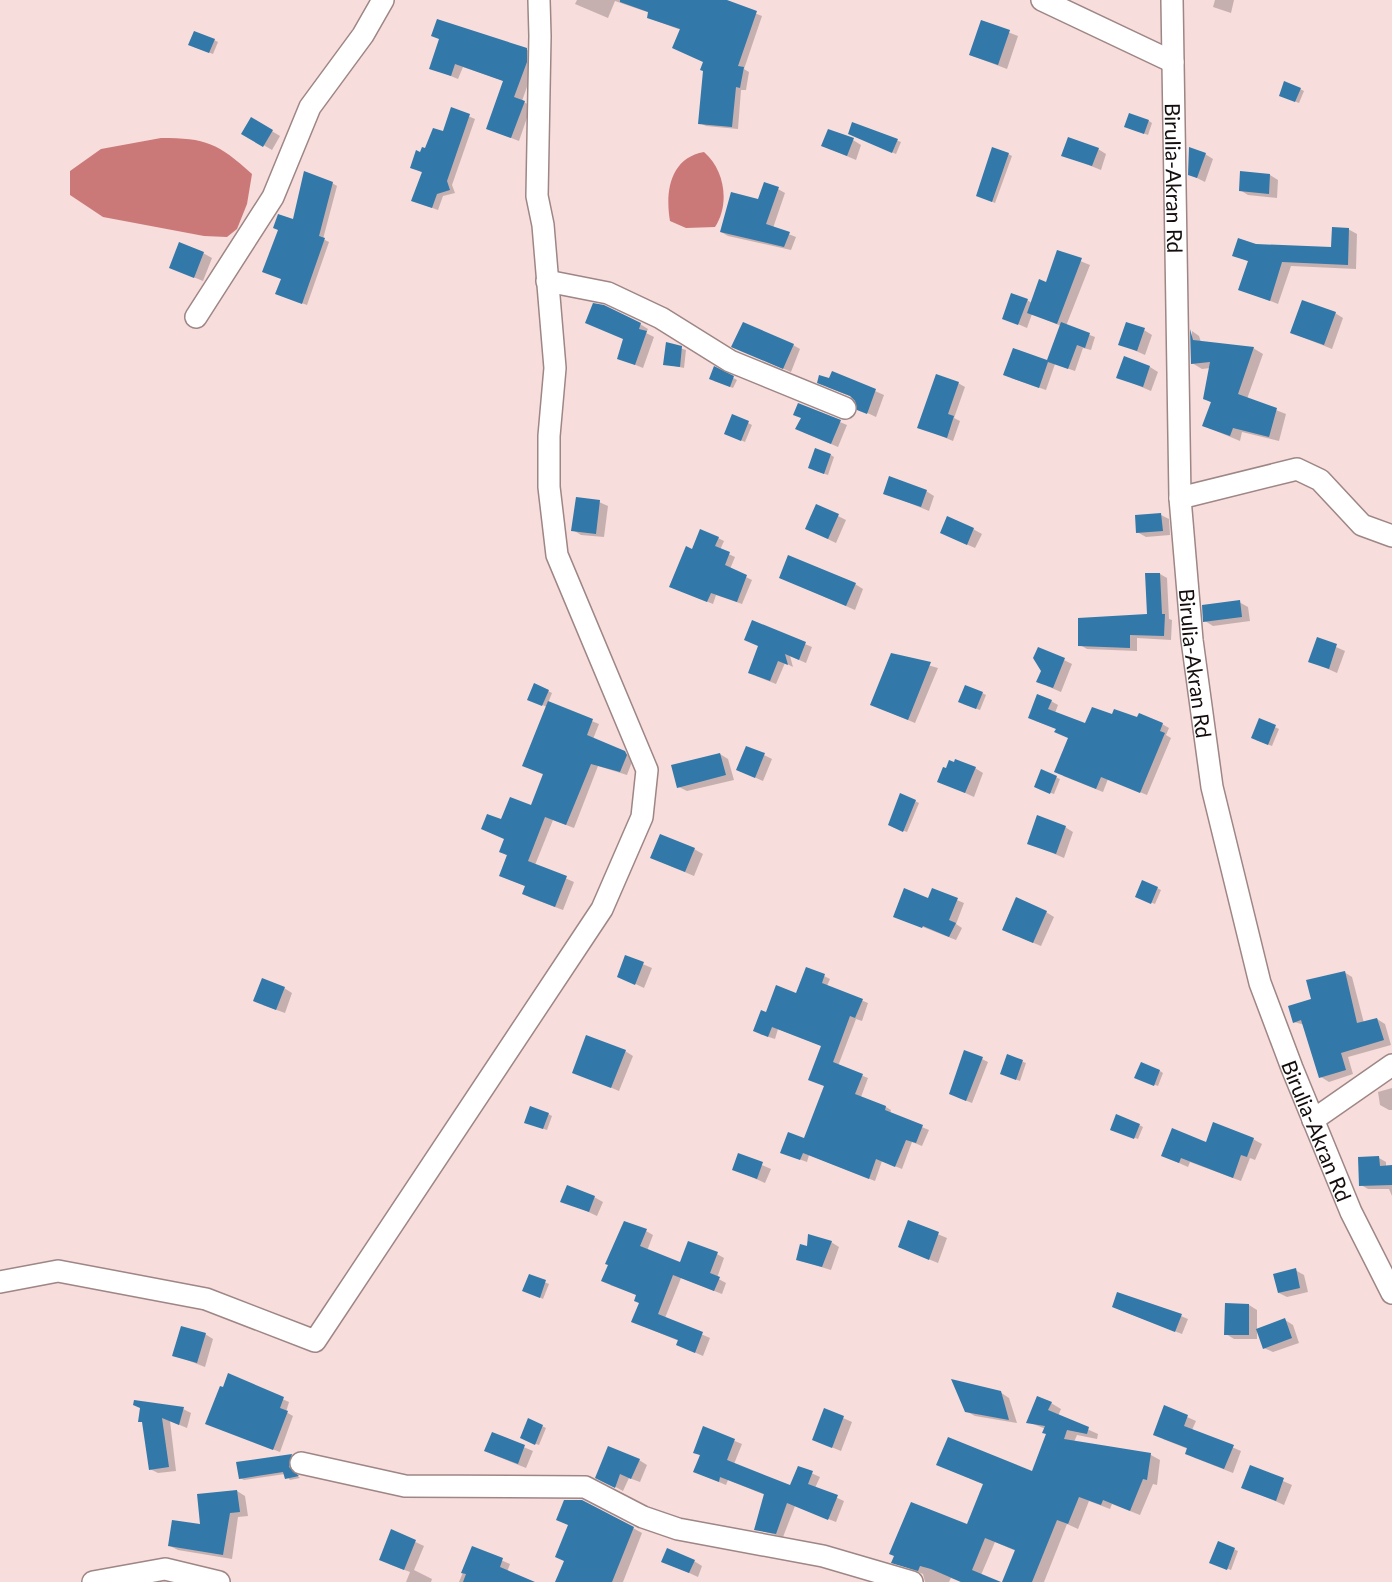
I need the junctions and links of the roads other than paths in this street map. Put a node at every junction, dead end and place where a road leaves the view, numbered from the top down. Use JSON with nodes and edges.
{"nodes":[{"id":1,"x":383,"y":0,"type":"edge"},
{"id":2,"x":538,"y":0,"type":"edge"},
{"id":3,"x":1042,"y":0,"type":"edge"},
{"id":4,"x":1172,"y":0,"type":"edge"},
{"id":5,"x":1173,"y":62,"type":"junction"},
{"id":6,"x":547,"y":281,"type":"junction"},
{"id":7,"x":196,"y":317,"type":"dead end"},
{"id":8,"x":845,"y":408,"type":"dead end"},
{"id":9,"x":1180,"y":498,"type":"junction"},
{"id":10,"x":1392,"y":536,"type":"edge"},
{"id":11,"x":1392,"y":1065,"type":"edge"},
{"id":12,"x":1313,"y":1120,"type":"junction"},
{"id":13,"x":0,"y":1282,"type":"edge"},
{"id":14,"x":1392,"y":1293,"type":"edge"},
{"id":15,"x":301,"y":1463,"type":"dead end"},
{"id":16,"x":93,"y":1582,"type":"edge"},
{"id":17,"x":219,"y":1582,"type":"edge"},
{"id":18,"x":912,"y":1582,"type":"edge"}],
"edges":[{"from":1,"to":7,"type":"street"},
{"from":2,"to":6,"type":"street"},
{"from":3,"to":5,"type":"street"},
{"from":4,"to":5,"type":"street","name":"Birulia-Akran Rd"},
{"from":5,"to":9,"type":"street","name":"Birulia-Akran Rd"},
{"from":6,"to":8,"type":"street"},
{"from":6,"to":13,"type":"street"},
{"from":9,"to":10,"type":"street"},
{"from":9,"to":12,"type":"street","name":"Birulia-Akran Rd"},
{"from":11,"to":12,"type":"street"},
{"from":12,"to":14,"type":"street","name":"Birulia-Akran Rd"},
{"from":15,"to":18,"type":"street"},
{"from":16,"to":17,"type":"street"}]}
